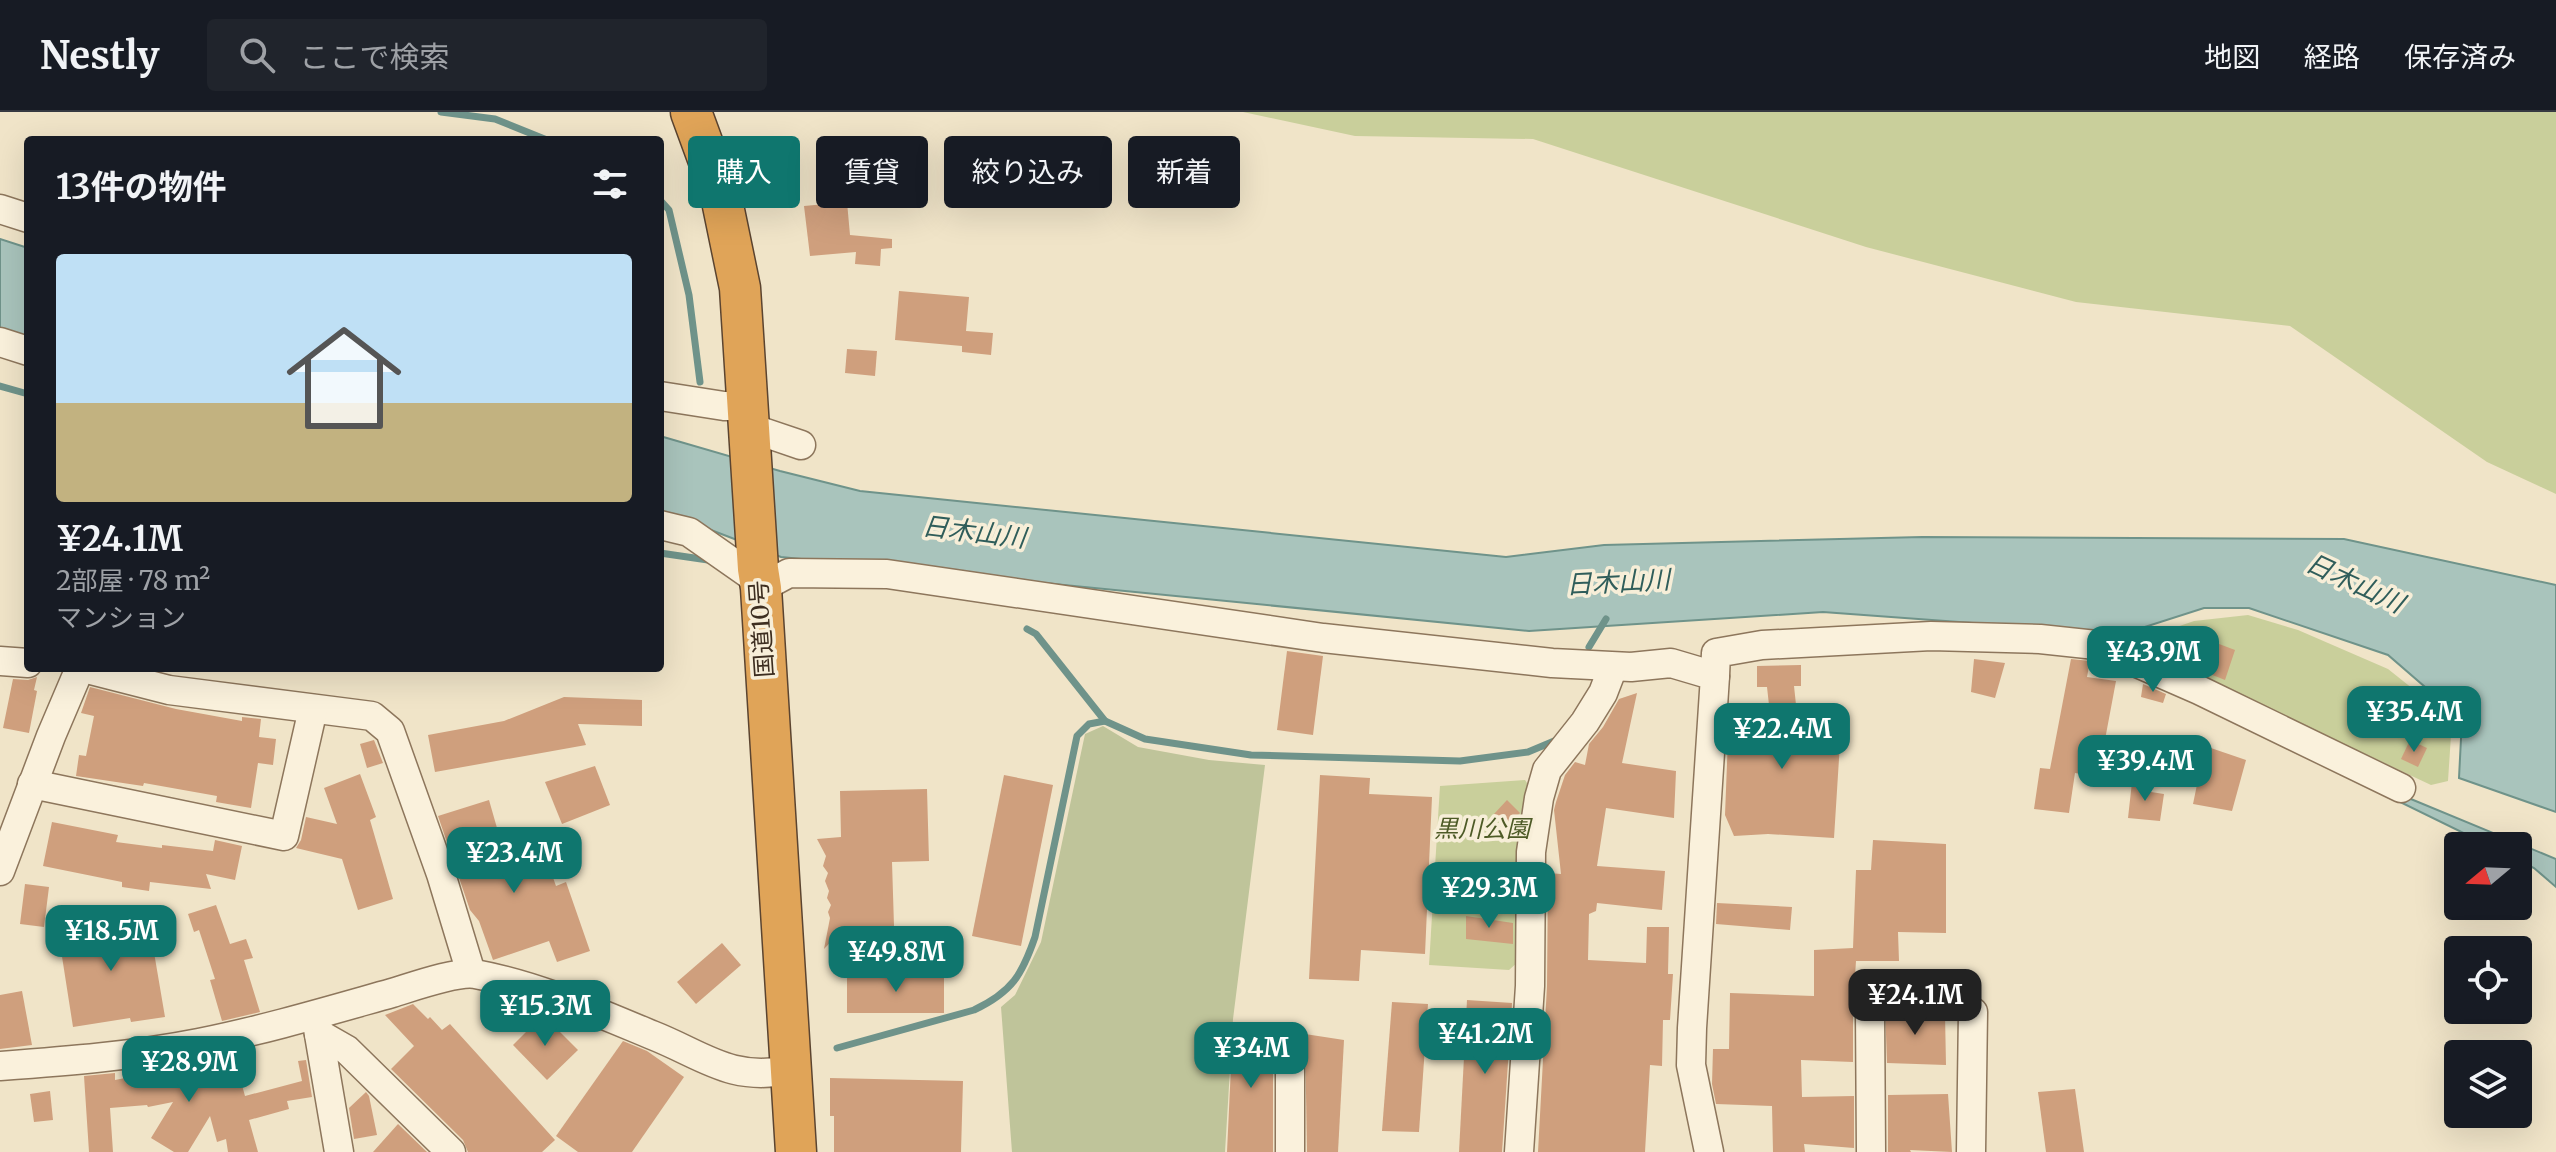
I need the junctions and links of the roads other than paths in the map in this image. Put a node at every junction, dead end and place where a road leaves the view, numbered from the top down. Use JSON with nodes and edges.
{"nodes":[{"id":1,"x":691,"y":112,"type":"edge"},
{"id":2,"x":0,"y":209,"type":"edge"},
{"id":3,"x":24,"y":217,"type":"edge"},
{"id":4,"x":0,"y":342,"type":"edge"},
{"id":5,"x":24,"y":350,"type":"edge"},
{"id":6,"x":664,"y":397,"type":"edge"},
{"id":7,"x":748,"y":429,"type":"junction"},
{"id":8,"x":801,"y":445,"type":"dead end"},
{"id":9,"x":664,"y":526,"type":"edge"},
{"id":10,"x":760,"y":579,"type":"junction"},
{"id":11,"x":0,"y":661,"type":"edge"},
{"id":12,"x":24,"y":663,"type":"edge"},
{"id":13,"x":1613,"y":667,"type":"junction"},
{"id":14,"x":80,"y":672,"type":"edge"},
{"id":15,"x":98,"y":672,"type":"edge"},
{"id":16,"x":1715,"y":676,"type":"junction"},
{"id":17,"x":313,"y":709,"type":"junction"},
{"id":18,"x":32,"y":784,"type":"junction"},
{"id":19,"x":2401,"y":788,"type":"dead end"},
{"id":20,"x":0,"y":871,"type":"edge"},
{"id":21,"x":471,"y":973,"type":"junction"},
{"id":22,"x":1870,"y":1012,"type":"dead end"},
{"id":23,"x":1973,"y":1012,"type":"dead end"},
{"id":24,"x":318,"y":1024,"type":"junction"},
{"id":25,"x":1290,"y":1040,"type":"dead end"},
{"id":26,"x":0,"y":1066,"type":"edge"},
{"id":27,"x":789,"y":1070,"type":"junction"},
{"id":28,"x":339,"y":1152,"type":"edge"},
{"id":29,"x":451,"y":1152,"type":"edge"},
{"id":30,"x":796,"y":1152,"type":"edge"},
{"id":31,"x":1290,"y":1152,"type":"edge"},
{"id":32,"x":1519,"y":1152,"type":"edge"},
{"id":33,"x":1709,"y":1152,"type":"edge"},
{"id":34,"x":1871,"y":1152,"type":"edge"},
{"id":35,"x":1971,"y":1152,"type":"edge"}],
"edges":[{"from":1,"to":7,"type":"highway","name":"国道10号"},
{"from":2,"to":3,"type":"street"},
{"from":4,"to":5,"type":"street"},
{"from":6,"to":7,"type":"street"},
{"from":7,"to":8,"type":"street"},
{"from":7,"to":10,"type":"highway","name":"国道10号"},
{"from":9,"to":10,"type":"street"},
{"from":10,"to":13,"type":"street"},
{"from":10,"to":27,"type":"highway","name":"国道10号"},
{"from":11,"to":12,"type":"street"},
{"from":13,"to":16,"type":"street"},
{"from":13,"to":32,"type":"street"},
{"from":14,"to":18,"type":"street"},
{"from":15,"to":17,"type":"street"},
{"from":16,"to":19,"type":"street"},
{"from":16,"to":33,"type":"street"},
{"from":17,"to":18,"type":"street"},
{"from":17,"to":21,"type":"street"},
{"from":18,"to":20,"type":"street"},
{"from":21,"to":24,"type":"street"},
{"from":21,"to":27,"type":"street"},
{"from":22,"to":34,"type":"street"},
{"from":23,"to":35,"type":"street"},
{"from":24,"to":26,"type":"street"},
{"from":24,"to":28,"type":"street"},
{"from":24,"to":29,"type":"street"},
{"from":25,"to":31,"type":"street"},
{"from":27,"to":30,"type":"highway","name":"国道10号"}]}
